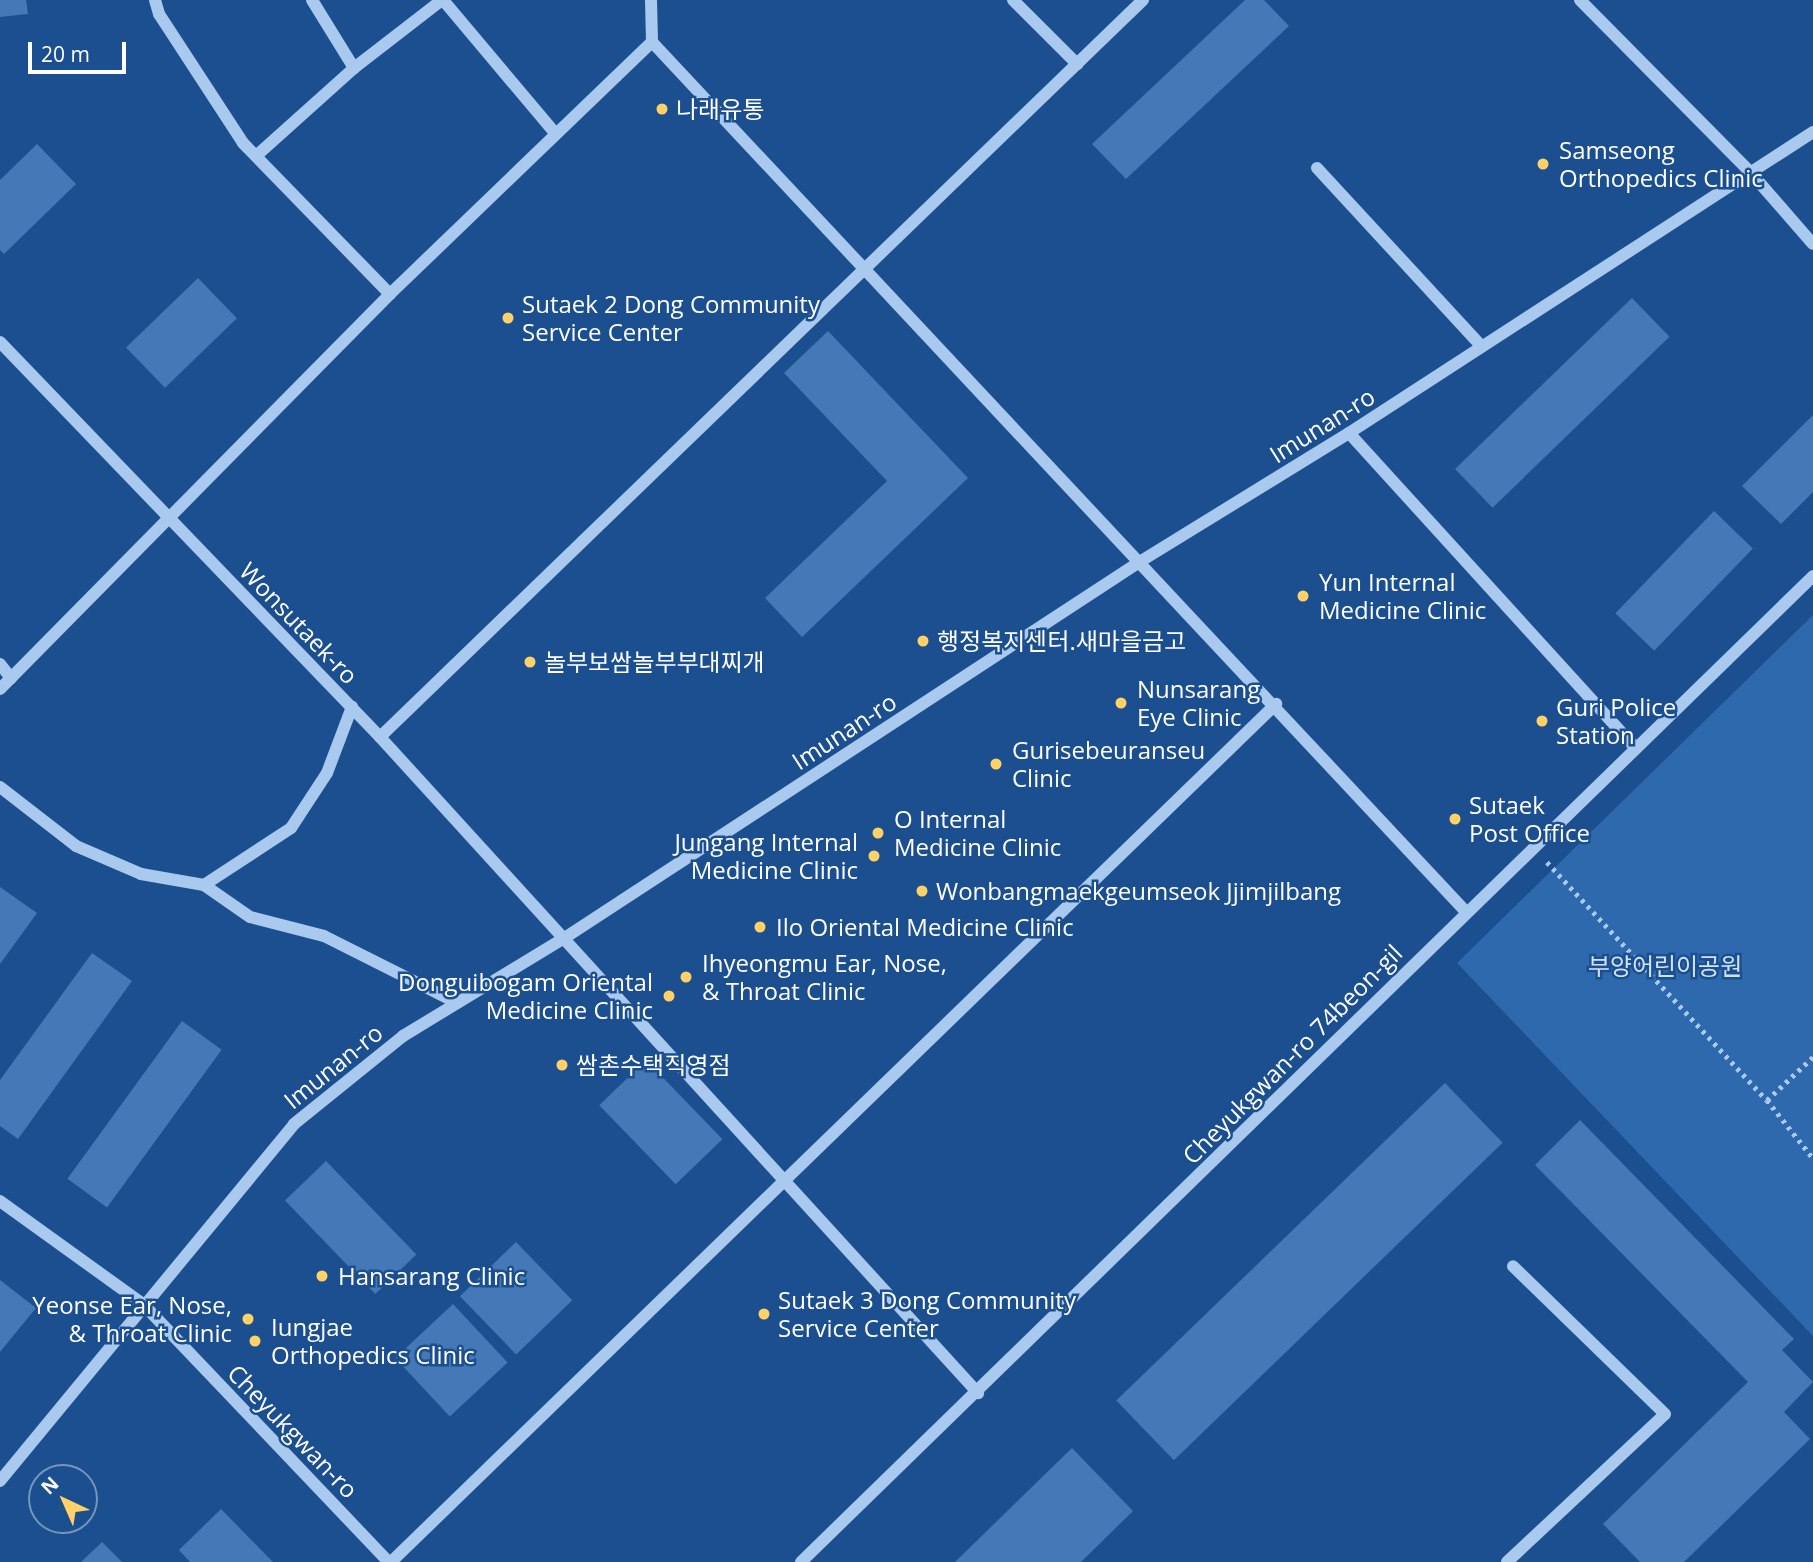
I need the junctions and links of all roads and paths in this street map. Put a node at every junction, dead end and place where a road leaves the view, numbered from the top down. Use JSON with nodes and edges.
{"nodes":[{"id":1,"x":155,"y":0,"type":"edge"},
{"id":2,"x":312,"y":0,"type":"edge"},
{"id":3,"x":442,"y":0,"type":"edge"},
{"id":4,"x":651,"y":0,"type":"edge"},
{"id":5,"x":1013,"y":0,"type":"edge"},
{"id":6,"x":1143,"y":0,"type":"edge"},
{"id":7,"x":1580,"y":0,"type":"edge"},
{"id":8,"x":652,"y":42,"type":"junction"},
{"id":9,"x":1077,"y":64,"type":"junction"},
{"id":10,"x":354,"y":68,"type":"junction"},
{"id":11,"x":1813,"y":132,"type":"edge"},
{"id":12,"x":556,"y":134,"type":"junction"},
{"id":13,"x":256,"y":156,"type":"junction"},
{"id":14,"x":1317,"y":168,"type":"dead end"},
{"id":15,"x":1751,"y":173,"type":"junction"},
{"id":16,"x":1813,"y":244,"type":"edge"},
{"id":17,"x":866,"y":268,"type":"junction"},
{"id":18,"x":390,"y":294,"type":"junction"},
{"id":19,"x":1,"y":344,"type":"edge"},
{"id":20,"x":1482,"y":347,"type":"junction"},
{"id":21,"x":1349,"y":433,"type":"junction"},
{"id":22,"x":166,"y":517,"type":"junction"},
{"id":23,"x":1141,"y":561,"type":"junction"},
{"id":24,"x":1813,"y":576,"type":"edge"},
{"id":25,"x":0,"y":664,"type":"edge"},
{"id":26,"x":11,"y":678,"type":"junction"},
{"id":27,"x":0,"y":689,"type":"edge"},
{"id":28,"x":1276,"y":704,"type":"junction"},
{"id":29,"x":352,"y":707,"type":"junction"},
{"id":30,"x":380,"y":737,"type":"junction"},
{"id":31,"x":1635,"y":747,"type":"junction"},
{"id":32,"x":0,"y":788,"type":"edge"},
{"id":33,"x":1533,"y":847,"type":"junction"},
{"id":34,"x":204,"y":885,"type":"junction"},
{"id":35,"x":1466,"y":912,"type":"junction"},
{"id":36,"x":566,"y":937,"type":"junction"},
{"id":37,"x":457,"y":1003,"type":"junction"},
{"id":38,"x":1813,"y":1057,"type":"edge"},
{"id":39,"x":1767,"y":1100,"type":"junction"},
{"id":40,"x":1813,"y":1158,"type":"edge"},
{"id":41,"x":784,"y":1182,"type":"junction"},
{"id":42,"x":0,"y":1200,"type":"edge"},
{"id":43,"x":1513,"y":1266,"type":"dead end"},
{"id":44,"x":143,"y":1304,"type":"junction"},
{"id":45,"x":978,"y":1393,"type":"junction"},
{"id":46,"x":0,"y":1481,"type":"edge"},
{"id":47,"x":390,"y":1562,"type":"edge"},
{"id":48,"x":801,"y":1562,"type":"edge"},
{"id":49,"x":1507,"y":1562,"type":"edge"}],
"edges":[{"from":1,"to":13,"type":"street"},
{"from":2,"to":10,"type":"street"},
{"from":3,"to":10,"type":"street"},
{"from":3,"to":12,"type":"street"},
{"from":4,"to":8,"type":"street"},
{"from":5,"to":9,"type":"street"},
{"from":6,"to":9,"type":"street"},
{"from":7,"to":15,"type":"street"},
{"from":8,"to":12,"type":"street"},
{"from":8,"to":17,"type":"street"},
{"from":9,"to":17,"type":"street"},
{"from":10,"to":13,"type":"street"},
{"from":11,"to":15,"type":"street","name":"Imunan-ro"},
{"from":12,"to":18,"type":"street"},
{"from":13,"to":18,"type":"street"},
{"from":14,"to":20,"type":"street"},
{"from":15,"to":16,"type":"street"},
{"from":15,"to":20,"type":"street","name":"Imunan-ro"},
{"from":17,"to":23,"type":"street"},
{"from":17,"to":30,"type":"street"},
{"from":18,"to":22,"type":"street"},
{"from":19,"to":22,"type":"street","name":"Wonsutaek-ro"},
{"from":20,"to":21,"type":"street","name":"Imunan-ro"},
{"from":21,"to":23,"type":"street","name":"Imunan-ro"},
{"from":21,"to":31,"type":"street"},
{"from":22,"to":26,"type":"street"},
{"from":22,"to":29,"type":"street","name":"Wonsutaek-ro"},
{"from":23,"to":28,"type":"street"},
{"from":23,"to":36,"type":"street","name":"Imunan-ro"},
{"from":24,"to":31,"type":"street","name":"Cheyukgwan-ro 74beon-gil"},
{"from":25,"to":26,"type":"street"},
{"from":26,"to":27,"type":"street"},
{"from":28,"to":35,"type":"street"},
{"from":28,"to":41,"type":"street"},
{"from":29,"to":30,"type":"street","name":"Wonsutaek-ro"},
{"from":29,"to":34,"type":"street"},
{"from":30,"to":36,"type":"street","name":"Wonsutaek-ro"},
{"from":31,"to":33,"type":"street","name":"Cheyukgwan-ro 74beon-gil"},
{"from":32,"to":34,"type":"street"},
{"from":33,"to":35,"type":"street","name":"Cheyukgwan-ro 74beon-gil"},
{"from":33,"to":39,"type":"path"},
{"from":34,"to":37,"type":"street"},
{"from":35,"to":45,"type":"street","name":"Cheyukgwan-ro 74beon-gil"},
{"from":36,"to":37,"type":"street","name":"Imunan-ro"},
{"from":36,"to":41,"type":"street","name":"Wonsutaek-ro"},
{"from":37,"to":44,"type":"street","name":"Imunan-ro"},
{"from":38,"to":39,"type":"path"},
{"from":39,"to":40,"type":"path"},
{"from":41,"to":45,"type":"street","name":"Wonsutaek-ro"},
{"from":41,"to":47,"type":"street"},
{"from":42,"to":44,"type":"street","name":"Cheyukgwan-ro"},
{"from":43,"to":49,"type":"street"},
{"from":44,"to":46,"type":"street","name":"Imunan-ro"},
{"from":44,"to":47,"type":"street","name":"Cheyukgwan-ro"},
{"from":45,"to":48,"type":"street","name":"Cheyukgwan-ro 74beon-gil"}]}
